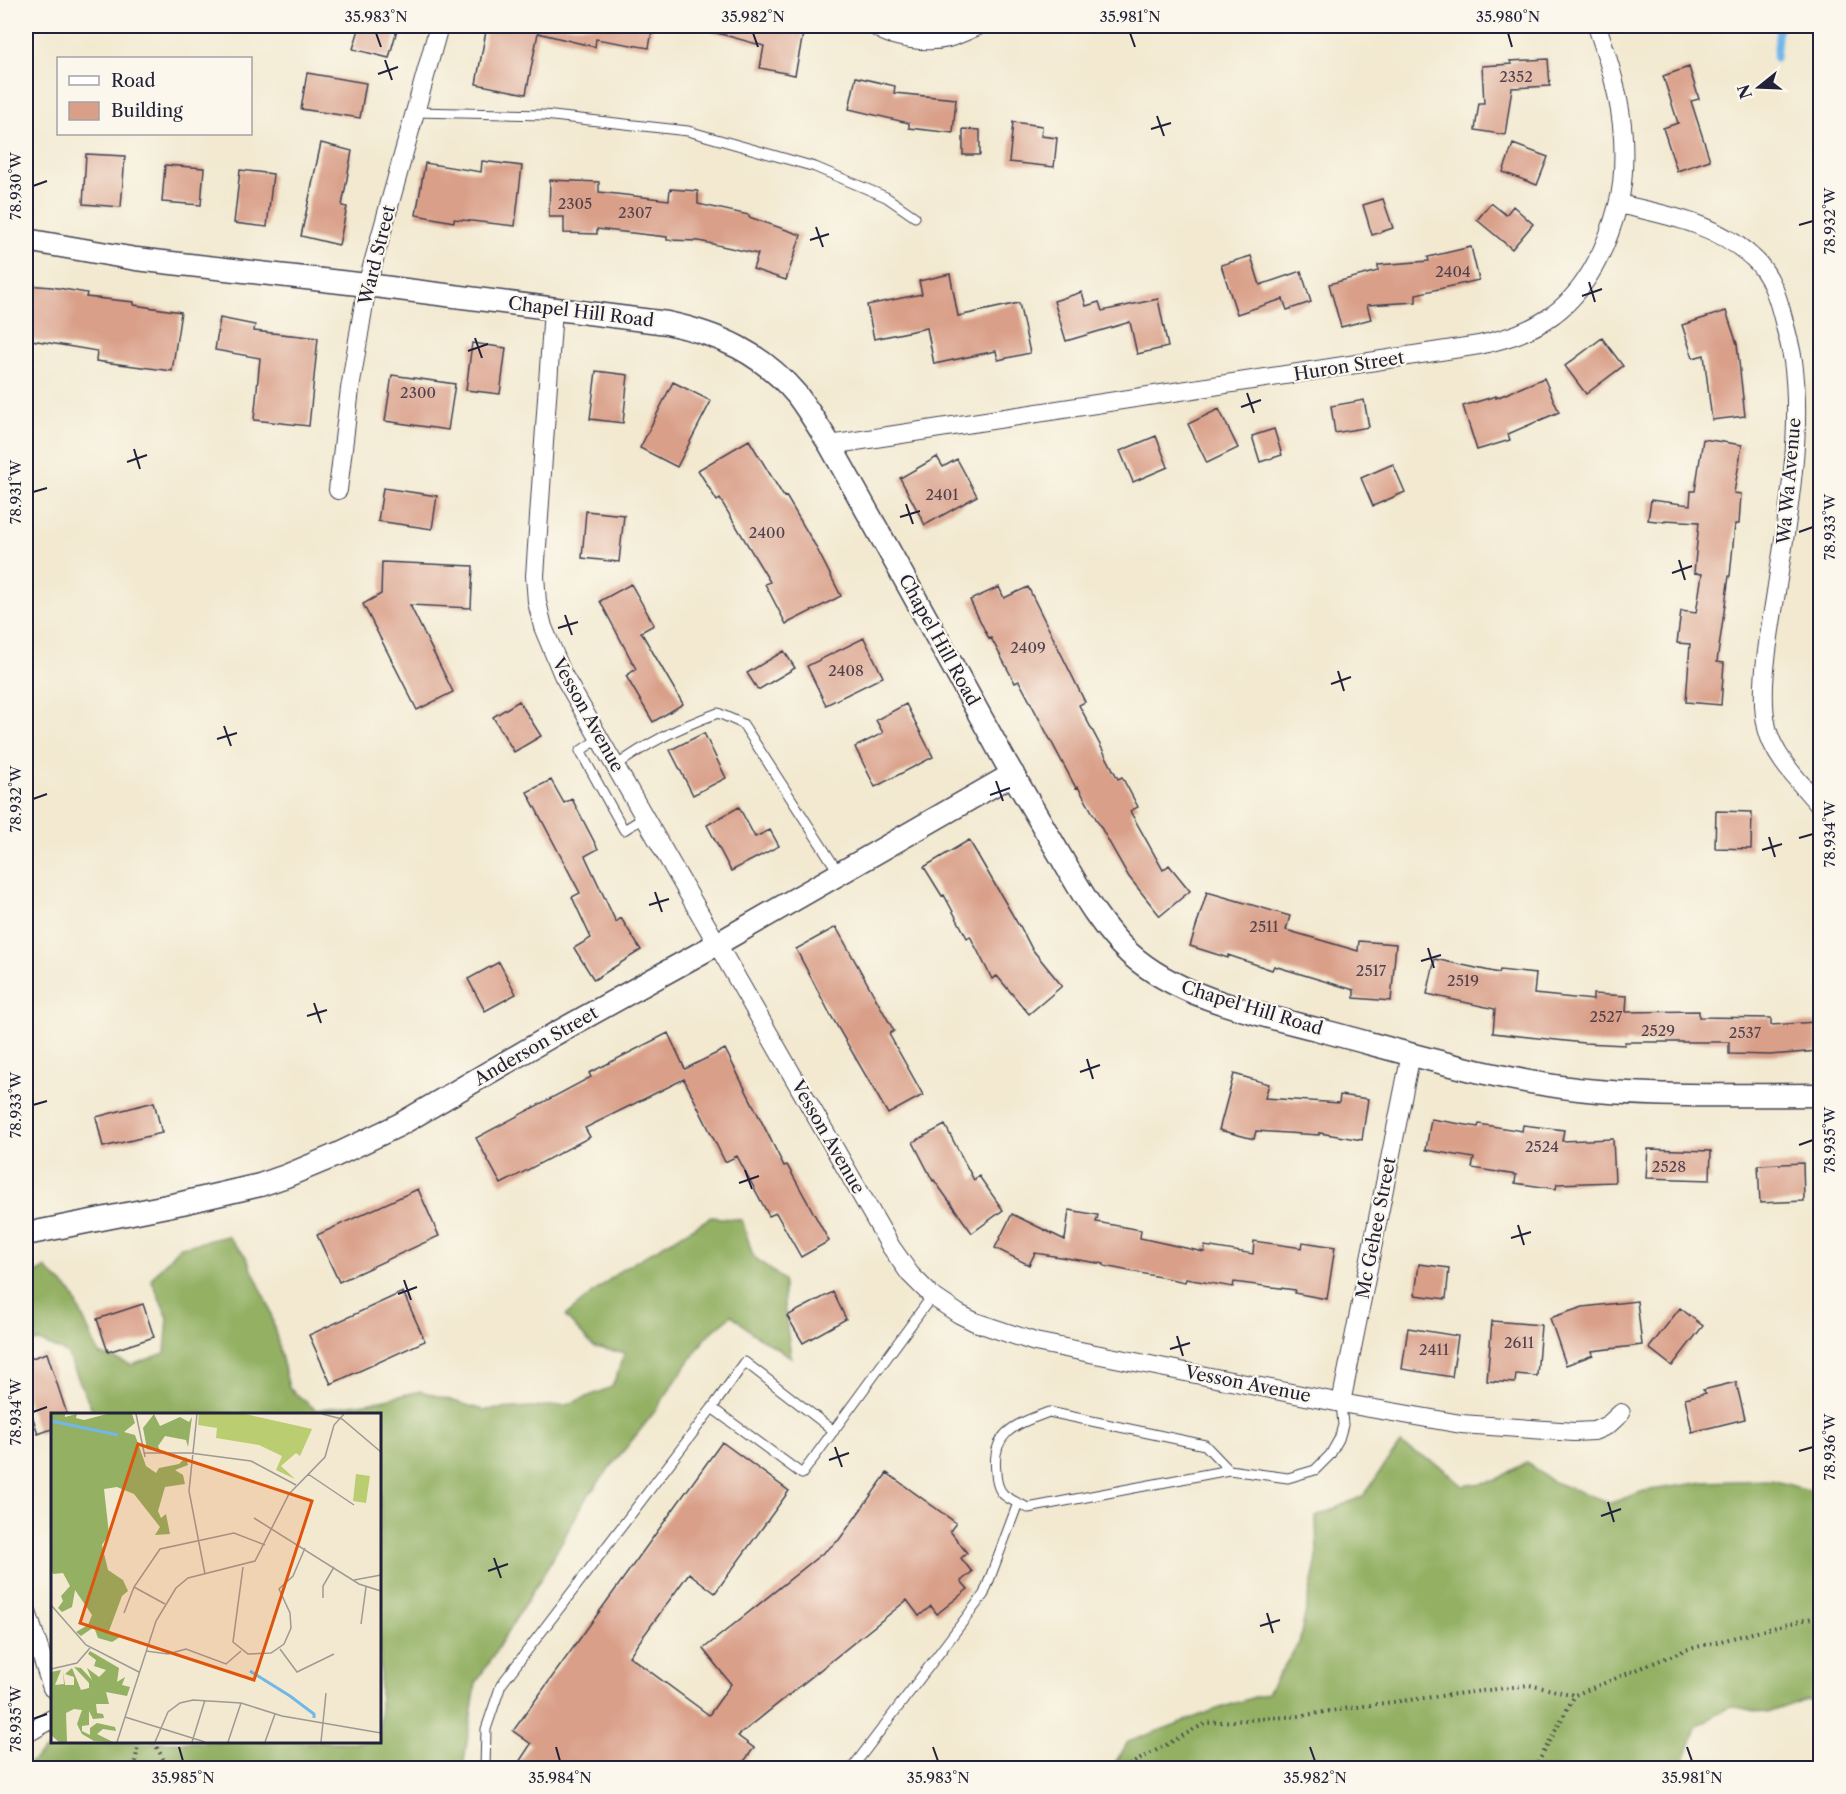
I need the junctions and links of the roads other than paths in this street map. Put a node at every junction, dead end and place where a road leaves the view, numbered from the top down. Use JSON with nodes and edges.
{"nodes":[{"id":1,"x":439,"y":26,"type":"edge"},
{"id":2,"x":875,"y":26,"type":"edge"},
{"id":3,"x":978,"y":26,"type":"edge"},
{"id":4,"x":1597,"y":26,"type":"edge"},
{"id":5,"x":415,"y":112,"type":"junction"},
{"id":6,"x":1619,"y":204,"type":"junction"},
{"id":7,"x":915,"y":218,"type":"dead end"},
{"id":8,"x":26,"y":240,"type":"edge"},
{"id":9,"x":367,"y":285,"type":"junction"},
{"id":10,"x":553,"y":309,"type":"junction"},
{"id":11,"x":830,"y":445,"type":"junction"},
{"id":12,"x":338,"y":490,"type":"dead end"},
{"id":13,"x":600,"y":738,"type":"junction"},
{"id":14,"x":616,"y":766,"type":"junction"},
{"id":15,"x":1013,"y":774,"type":"junction"},
{"id":16,"x":1821,"y":806,"type":"edge"},
{"id":17,"x":645,"y":817,"type":"junction"},
{"id":18,"x":839,"y":873,"type":"junction"},
{"id":19,"x":717,"y":944,"type":"junction"},
{"id":20,"x":1412,"y":1054,"type":"junction"},
{"id":21,"x":1821,"y":1095,"type":"edge"},
{"id":22,"x":26,"y":1234,"type":"edge"},
{"id":23,"x":932,"y":1296,"type":"junction"},
{"id":24,"x":1341,"y":1403,"type":"junction"},
{"id":25,"x":712,"y":1408,"type":"junction"},
{"id":26,"x":1621,"y":1413,"type":"dead end"},
{"id":27,"x":834,"y":1431,"type":"junction"},
{"id":28,"x":1229,"y":1470,"type":"junction"},
{"id":29,"x":1018,"y":1503,"type":"junction"},
{"id":30,"x":26,"y":1609,"type":"edge"},
{"id":31,"x":51,"y":1685,"type":"edge"},
{"id":32,"x":51,"y":1720,"type":"edge"},
{"id":33,"x":26,"y":1734,"type":"edge"},
{"id":34,"x":485,"y":1768,"type":"edge"},
{"id":35,"x":852,"y":1768,"type":"edge"}],
"edges":[{"from":1,"to":5,"type":"street","name":"Ward Street"},
{"from":2,"to":3,"type":"street"},
{"from":4,"to":6,"type":"street","name":"Huron Street"},
{"from":5,"to":7,"type":"lane"},
{"from":5,"to":9,"type":"street","name":"Ward Street"},
{"from":6,"to":11,"type":"street","name":"Huron Street"},
{"from":6,"to":16,"type":"street","name":"Wa Wa Avenue"},
{"from":8,"to":9,"type":"street","name":"Chapel Hill Road"},
{"from":9,"to":10,"type":"street","name":"Chapel Hill Road"},
{"from":9,"to":12,"type":"street","name":"Ward Street"},
{"from":10,"to":11,"type":"street","name":"Chapel Hill Road"},
{"from":10,"to":13,"type":"street","name":"Vesson Avenue"},
{"from":11,"to":15,"type":"street","name":"Chapel Hill Road"},
{"from":13,"to":14,"type":"street","name":"Vesson Avenue"},
{"from":13,"to":17,"type":"lane"},
{"from":14,"to":17,"type":"street","name":"Vesson Avenue"},
{"from":14,"to":18,"type":"lane"},
{"from":15,"to":18,"type":"street","name":"Anderson Street"},
{"from":15,"to":20,"type":"street","name":"Chapel Hill Road"},
{"from":17,"to":19,"type":"street","name":"Vesson Avenue"},
{"from":18,"to":19,"type":"street","name":"Anderson Street"},
{"from":19,"to":22,"type":"street","name":"Anderson Street"},
{"from":19,"to":23,"type":"street","name":"Vesson Avenue"},
{"from":20,"to":21,"type":"street","name":"Chapel Hill Road"},
{"from":20,"to":24,"type":"street","name":"Mc Gehee Street"},
{"from":23,"to":24,"type":"street","name":"Vesson Avenue"},
{"from":23,"to":27,"type":"lane"},
{"from":24,"to":26,"type":"street","name":"Vesson Avenue"},
{"from":24,"to":28,"type":"lane"},
{"from":25,"to":27,"type":"lane"},
{"from":25,"to":27,"type":"lane"},
{"from":25,"to":34,"type":"lane"},
{"from":28,"to":29,"type":"lane"},
{"from":28,"to":29,"type":"lane"},
{"from":29,"to":35,"type":"lane"},
{"from":30,"to":31,"type":"street"},
{"from":32,"to":33,"type":"street"}]}
